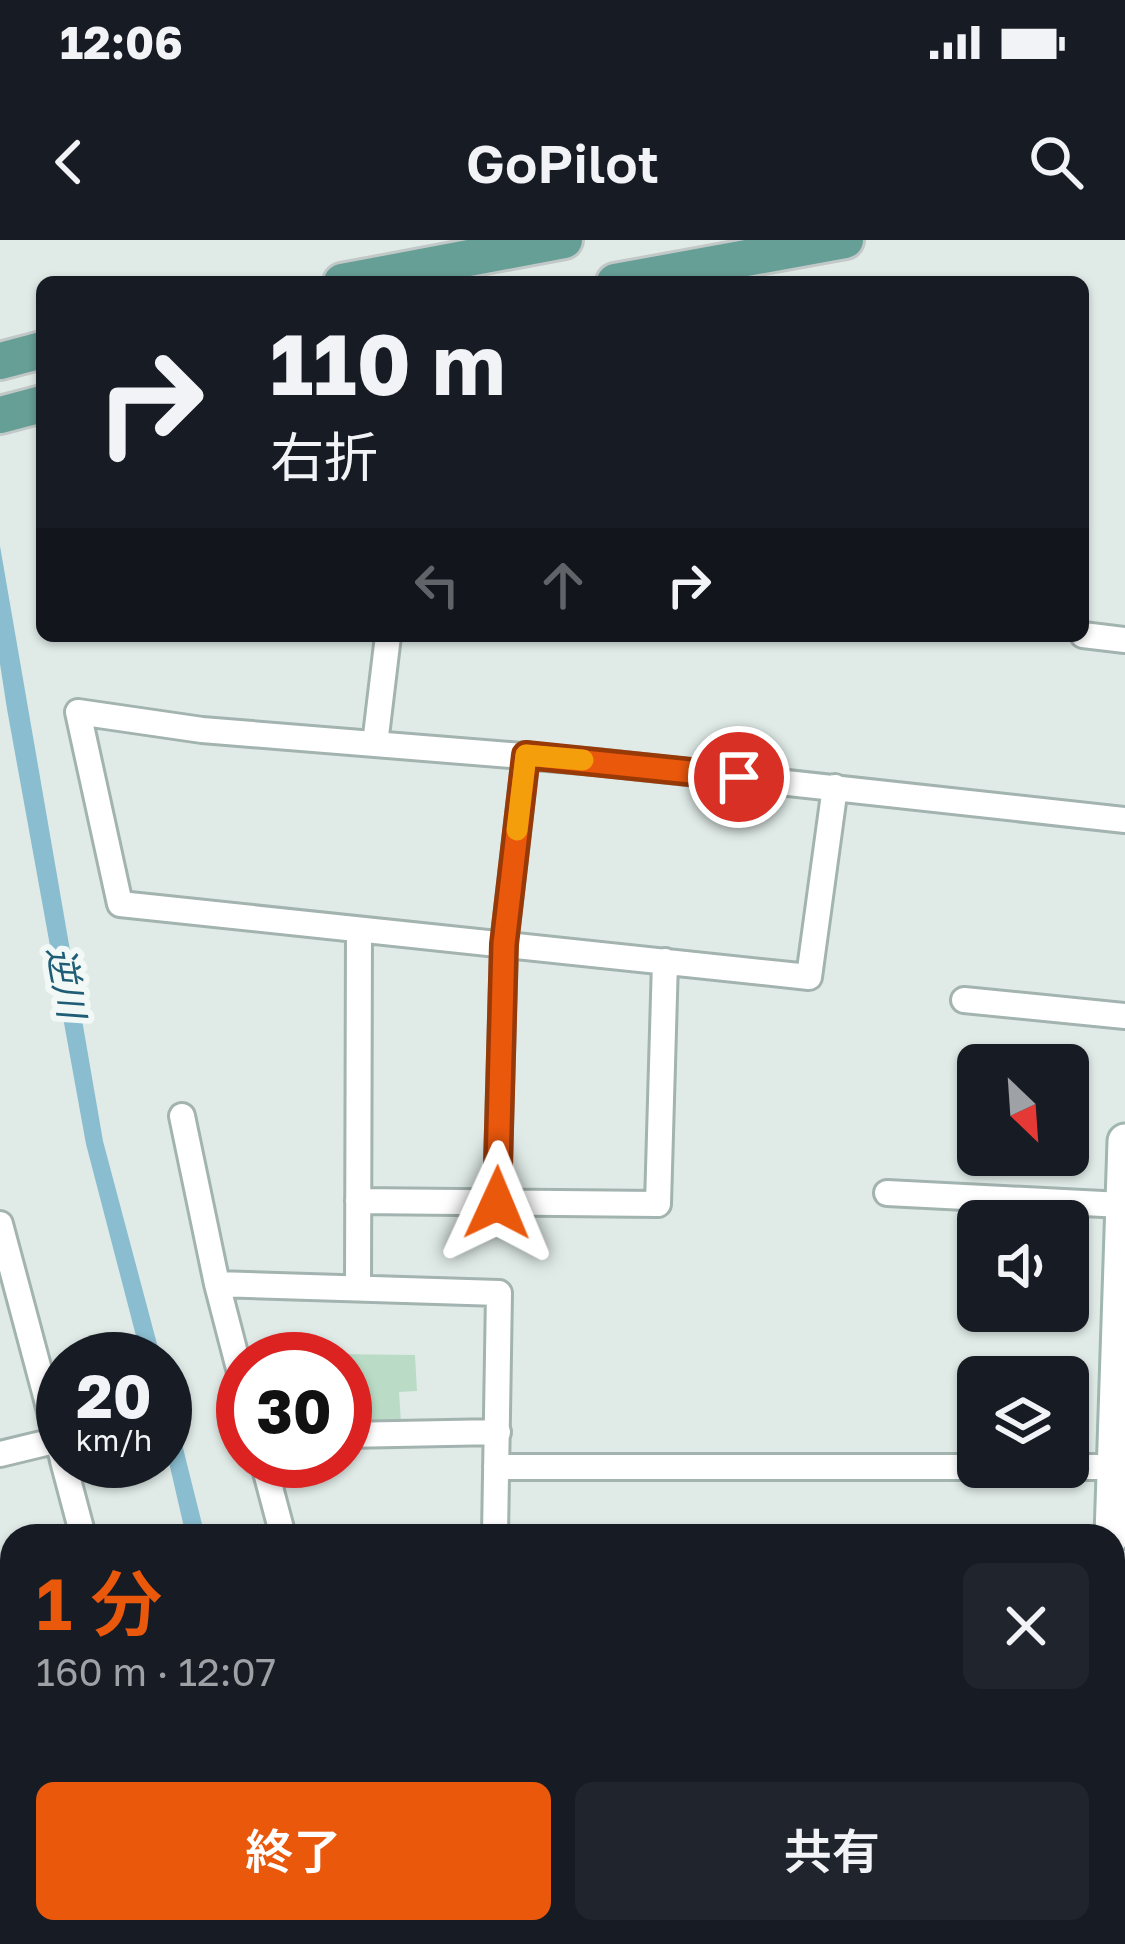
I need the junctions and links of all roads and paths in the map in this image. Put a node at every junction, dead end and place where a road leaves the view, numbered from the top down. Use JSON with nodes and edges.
{"nodes":[{"id":1,"x":564,"y":240,"type":"edge"},
{"id":2,"x":844,"y":240,"type":"edge"},
{"id":3,"x":518,"y":244,"type":"edge"},
{"id":4,"x":370,"y":276,"type":"edge"},
{"id":5,"x":648,"y":276,"type":"edge"},
{"id":6,"x":1089,"y":636,"type":"edge"},
{"id":7,"x":1125,"y":640,"type":"edge"},
{"id":8,"x":387,"y":642,"type":"edge"},
{"id":9,"x":375,"y":743,"type":"junction"},
{"id":10,"x":526,"y":755,"type":"junction"},
{"id":11,"x":835,"y":788,"type":"junction"},
{"id":12,"x":1125,"y":820,"type":"edge"},
{"id":13,"x":359,"y":930,"type":"junction"},
{"id":14,"x":504,"y":944,"type":"junction"},
{"id":15,"x":665,"y":961,"type":"junction"},
{"id":16,"x":964,"y":1000,"type":"dead end"},
{"id":17,"x":1125,"y":1016,"type":"edge"},
{"id":18,"x":182,"y":1116,"type":"dead end"},
{"id":19,"x":1125,"y":1141,"type":"edge"},
{"id":20,"x":887,"y":1193,"type":"dead end"},
{"id":21,"x":358,"y":1202,"type":"junction"},
{"id":22,"x":497,"y":1203,"type":"junction"},
{"id":23,"x":1123,"y":1205,"type":"edge"},
{"id":24,"x":2,"y":1241,"type":"edge"},
{"id":25,"x":217,"y":1284,"type":"junction"},
{"id":26,"x":358,"y":1288,"type":"junction"},
{"id":27,"x":229,"y":1332,"type":"edge"},
{"id":28,"x":36,"y":1364,"type":"edge"},
{"id":29,"x":498,"y":1432,"type":"junction"},
{"id":30,"x":372,"y":1434,"type":"edge"},
{"id":31,"x":0,"y":1454,"type":"edge"},
{"id":32,"x":36,"y":1454,"type":"edge"},
{"id":33,"x":496,"y":1467,"type":"junction"},
{"id":34,"x":1114,"y":1467,"type":"junction"},
{"id":35,"x":70,"y":1488,"type":"edge"},
{"id":36,"x":270,"y":1488,"type":"edge"},
{"id":37,"x":80,"y":1524,"type":"edge"},
{"id":38,"x":280,"y":1524,"type":"edge"},
{"id":39,"x":495,"y":1524,"type":"edge"},
{"id":40,"x":1112,"y":1524,"type":"edge"}],
"edges":[{"from":1,"to":3,"type":"main road"},
{"from":2,"to":5,"type":"main road"},
{"from":3,"to":4,"type":"main road"},
{"from":6,"to":7,"type":"street"},
{"from":8,"to":9,"type":"street"},
{"from":9,"to":10,"type":"street"},
{"from":9,"to":13,"type":"street"},
{"from":10,"to":11,"type":"street"},
{"from":10,"to":14,"type":"street"},
{"from":11,"to":12,"type":"street"},
{"from":11,"to":15,"type":"street"},
{"from":13,"to":14,"type":"street"},
{"from":13,"to":21,"type":"street"},
{"from":14,"to":15,"type":"street"},
{"from":14,"to":22,"type":"street"},
{"from":15,"to":22,"type":"street"},
{"from":16,"to":17,"type":"street"},
{"from":18,"to":25,"type":"street"},
{"from":19,"to":23,"type":"street"},
{"from":20,"to":23,"type":"street"},
{"from":21,"to":22,"type":"street"},
{"from":21,"to":26,"type":"street"},
{"from":23,"to":34,"type":"street"},
{"from":24,"to":28,"type":"street"},
{"from":25,"to":26,"type":"street"},
{"from":25,"to":27,"type":"street"},
{"from":26,"to":29,"type":"street"},
{"from":29,"to":30,"type":"street"},
{"from":29,"to":33,"type":"street"},
{"from":31,"to":32,"type":"street"},
{"from":33,"to":34,"type":"street"},
{"from":33,"to":39,"type":"street"},
{"from":34,"to":40,"type":"street"},
{"from":35,"to":37,"type":"street"},
{"from":36,"to":38,"type":"street"}]}
